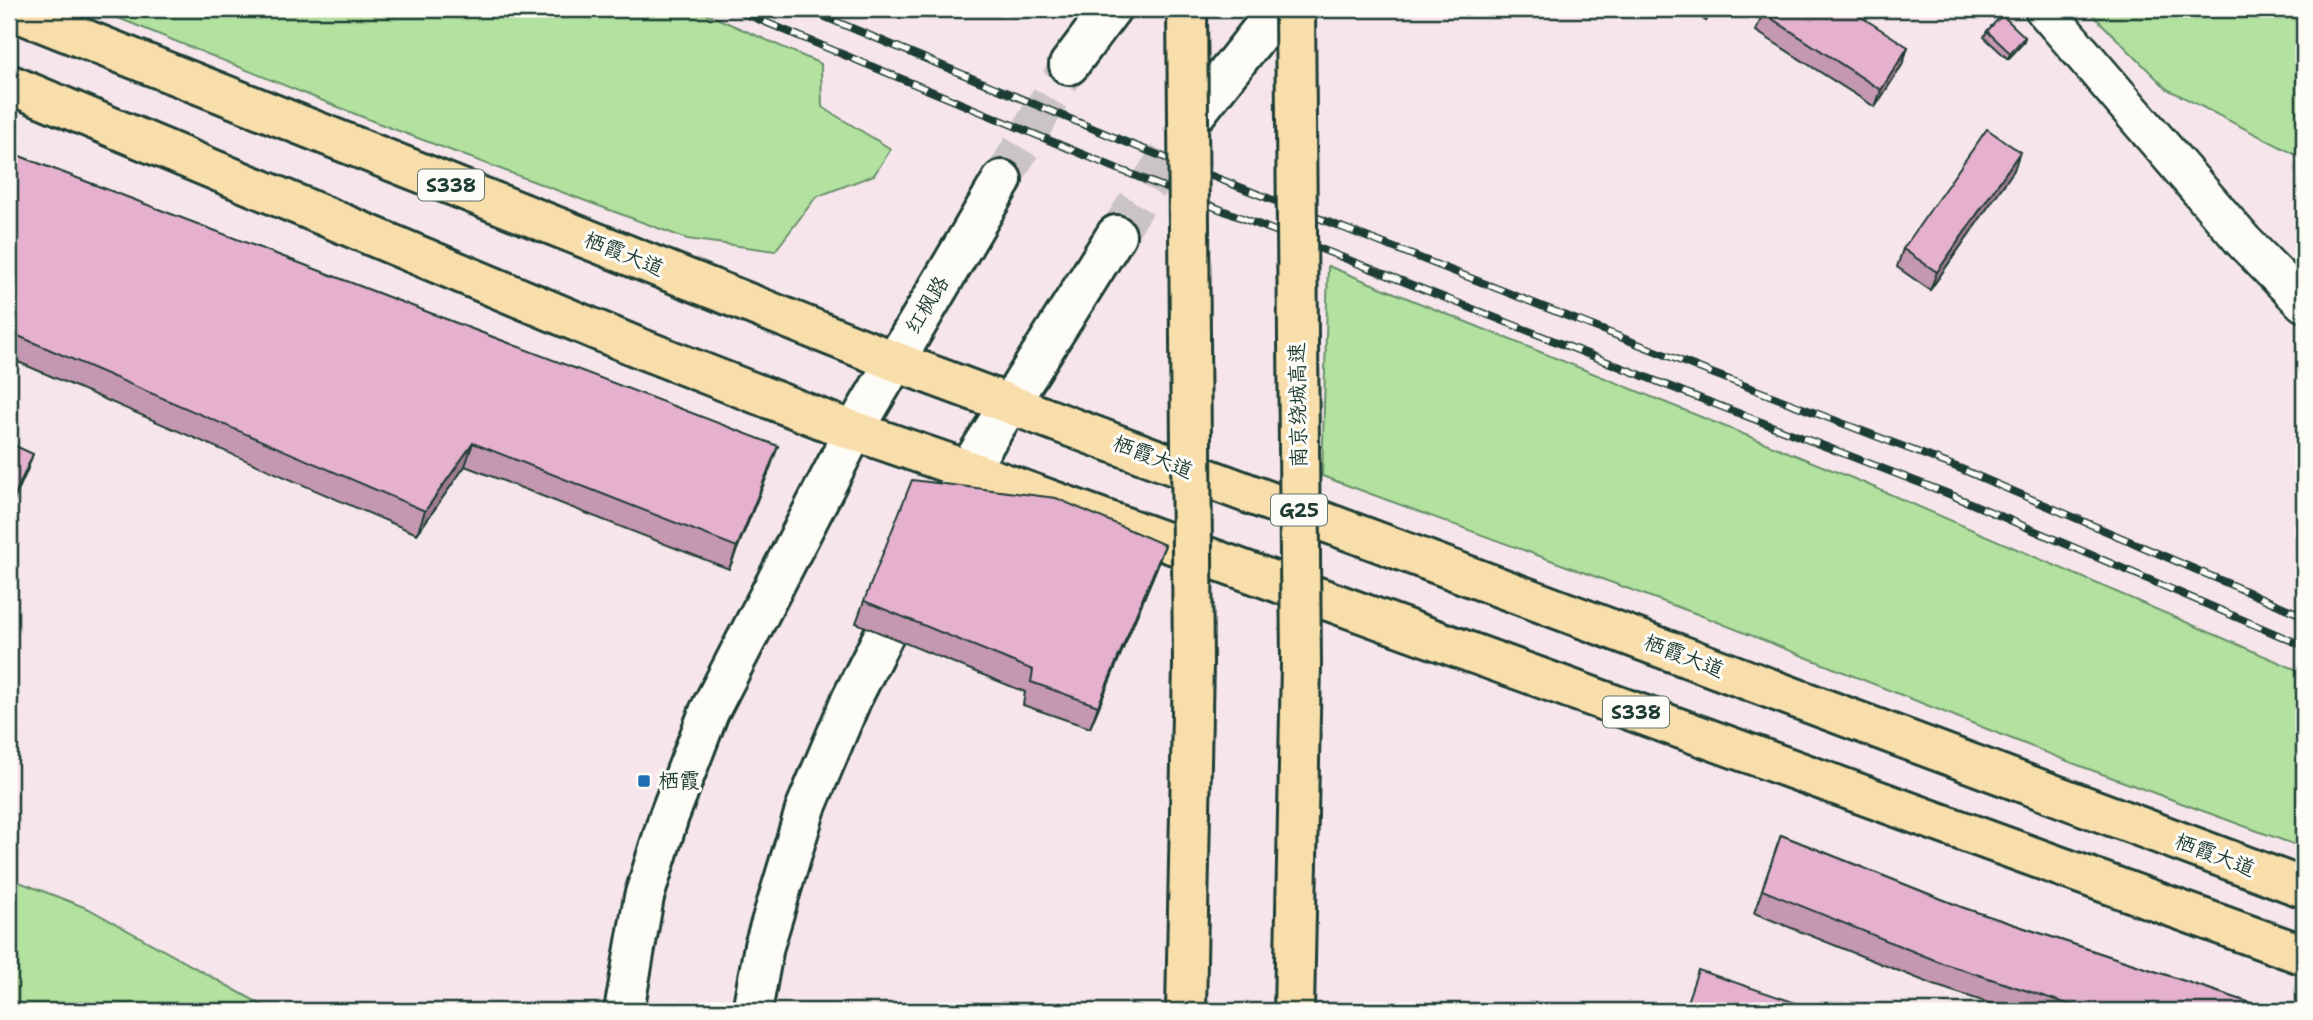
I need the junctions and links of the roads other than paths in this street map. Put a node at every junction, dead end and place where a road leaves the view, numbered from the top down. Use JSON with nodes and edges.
{"nodes":[{"id":1,"x":9,"y":9,"type":"edge"},
{"id":2,"x":1111,"y":9,"type":"edge"},
{"id":3,"x":1187,"y":9,"type":"edge"},
{"id":4,"x":1278,"y":9,"type":"edge"},
{"id":5,"x":1295,"y":9,"type":"edge"},
{"id":6,"x":2045,"y":9,"type":"edge"},
{"id":7,"x":1069,"y":65,"type":"tunnel mouth"},
{"id":8,"x":9,"y":84,"type":"edge"},
{"id":9,"x":1196,"y":112,"type":"tunnel mouth"},
{"id":10,"x":1002,"y":180,"type":"tunnel mouth"},
{"id":11,"x":1116,"y":235,"type":"tunnel mouth"},
{"id":12,"x":2304,"y":303,"type":"edge"},
{"id":13,"x":894,"y":361,"type":"junction"},
{"id":14,"x":1009,"y":403,"type":"junction"},
{"id":15,"x":854,"y":431,"type":"junction"},
{"id":16,"x":968,"y":470,"type":"junction"},
{"id":17,"x":2304,"y":888,"type":"edge"},
{"id":18,"x":2304,"y":955,"type":"edge"},
{"id":19,"x":624,"y":1011,"type":"edge"},
{"id":20,"x":752,"y":1011,"type":"edge"},
{"id":21,"x":1186,"y":1011,"type":"edge"},
{"id":22,"x":1294,"y":1011,"type":"edge"}],
"edges":[{"from":1,"to":13,"type":"main road","name":"栖霞大道","number":"S338"},
{"from":2,"to":7,"type":"main road"},
{"from":3,"to":21,"type":"main road","bridge":true},
{"from":4,"to":9,"type":"main road"},
{"from":5,"to":22,"type":"main road","name":"南京绕城高速","number":"G25","bridge":true},
{"from":6,"to":12,"type":"street"},
{"from":8,"to":15,"type":"main road","number":"S338"},
{"from":10,"to":13,"type":"main road","name":"红枫路"},
{"from":11,"to":14,"type":"main road"},
{"from":13,"to":14,"type":"main road","name":"栖霞大道","number":"S338"},
{"from":13,"to":15,"type":"main road","name":"红枫路"},
{"from":14,"to":16,"type":"main road"},
{"from":14,"to":17,"type":"main road","name":"栖霞大道","number":"S338"},
{"from":15,"to":16,"type":"main road","number":"S338"},
{"from":15,"to":19,"type":"main road","name":"红枫路"},
{"from":16,"to":18,"type":"main road","number":"S338"},
{"from":16,"to":20,"type":"main road"}]}
